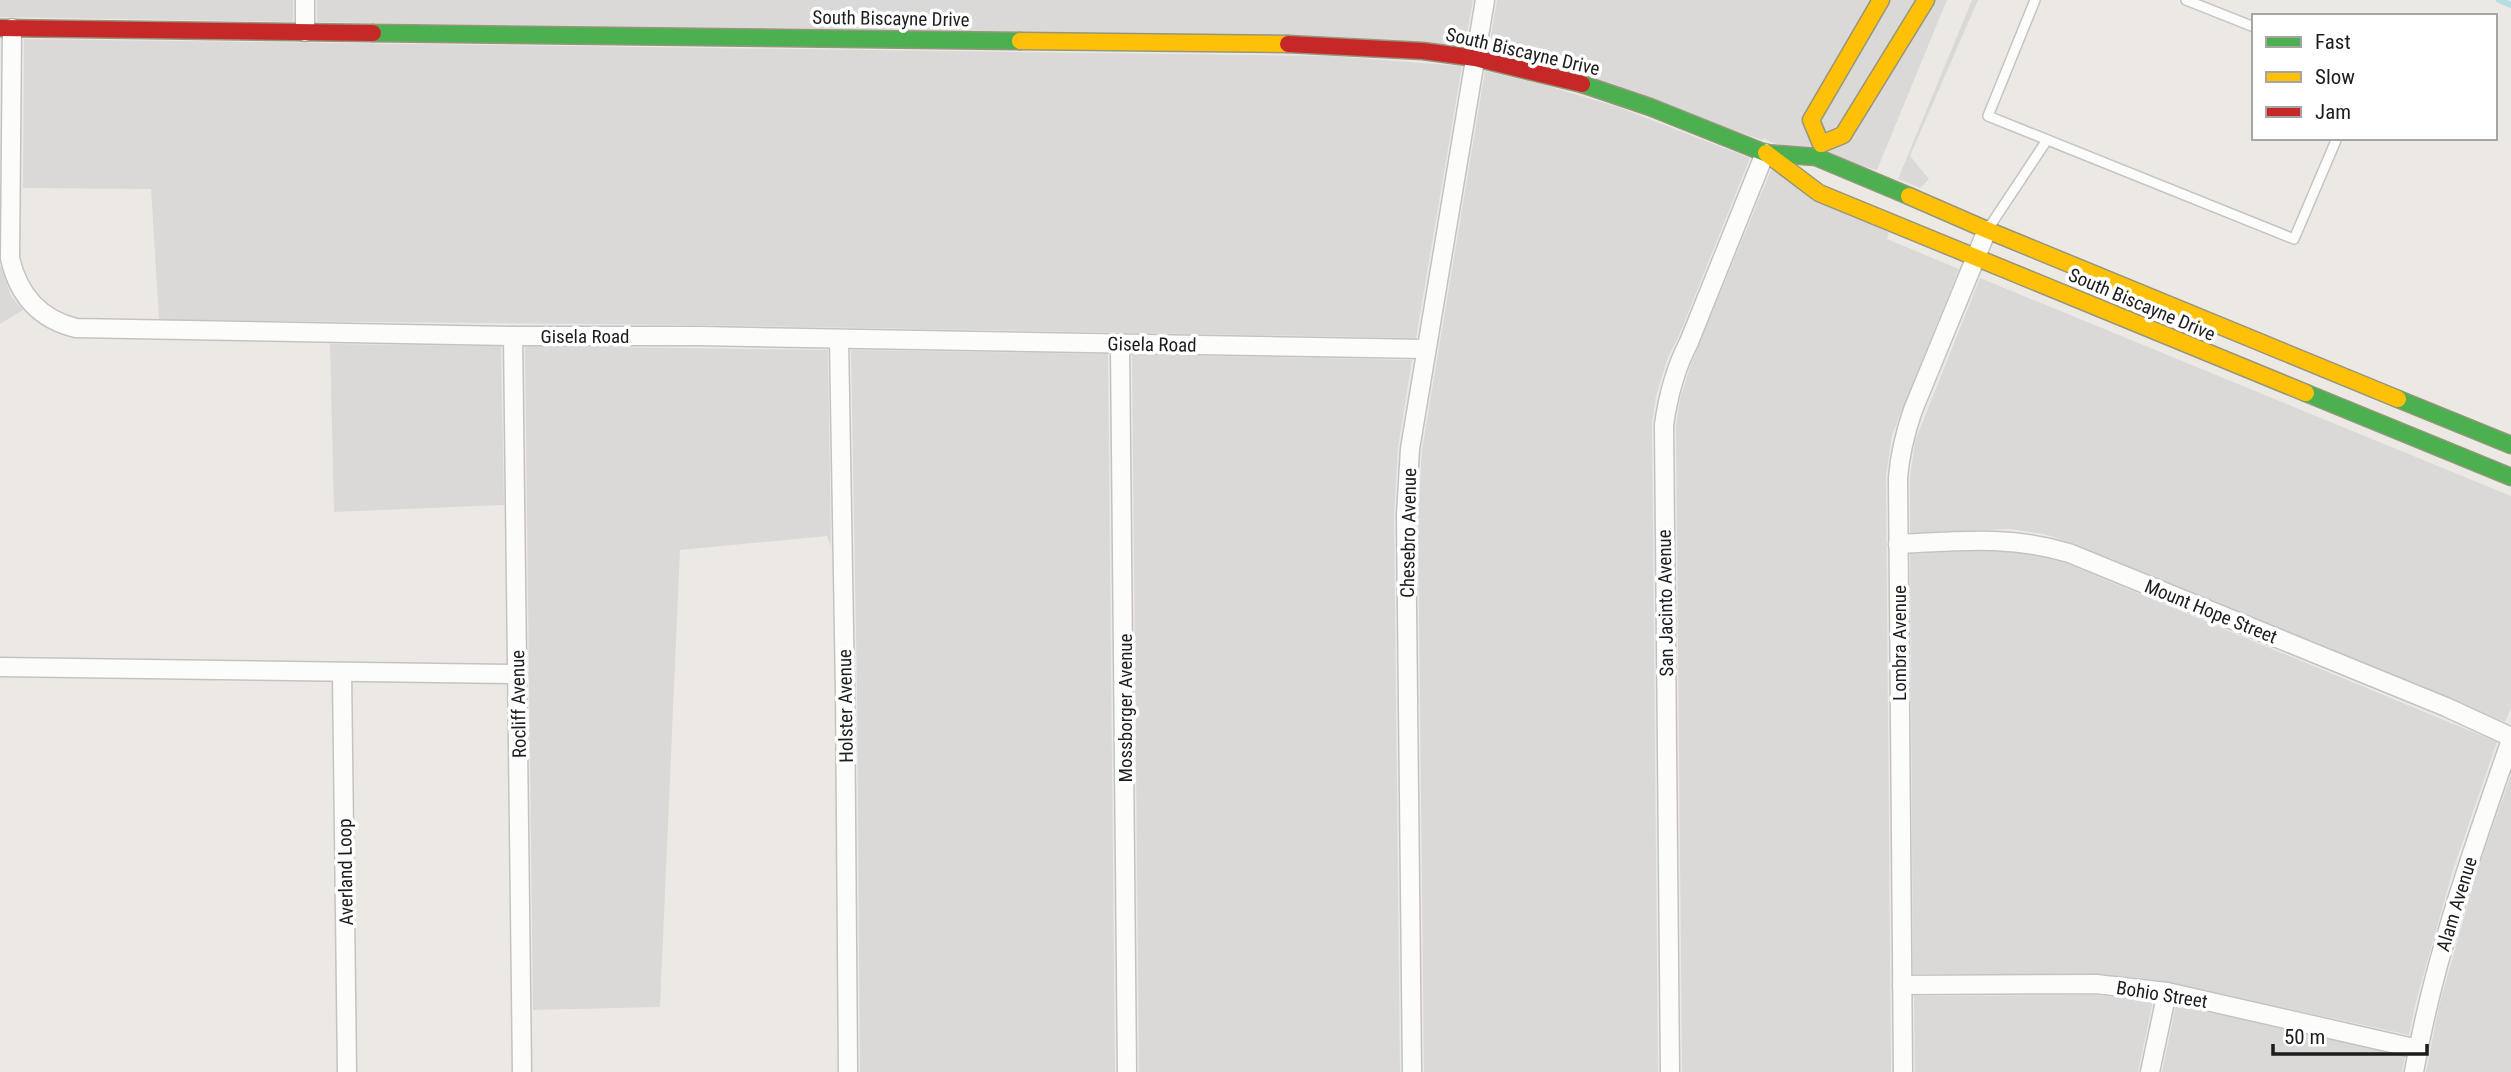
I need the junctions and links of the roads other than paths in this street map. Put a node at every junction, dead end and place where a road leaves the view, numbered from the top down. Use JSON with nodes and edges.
{"nodes":[{"id":1,"x":305,"y":0,"type":"edge"},
{"id":2,"x":1485,"y":0,"type":"edge"},
{"id":3,"x":1881,"y":0,"type":"edge"},
{"id":4,"x":1926,"y":0,"type":"edge"},
{"id":5,"x":2035,"y":0,"type":"edge"},
{"id":6,"x":2186,"y":0,"type":"edge"},
{"id":7,"x":2252,"y":26,"type":"edge"},
{"id":8,"x":6,"y":28,"type":"edge"},
{"id":9,"x":305,"y":32,"type":"junction"},
{"id":10,"x":1475,"y":58,"type":"junction"},
{"id":11,"x":2047,"y":140,"type":"junction"},
{"id":12,"x":2336,"y":140,"type":"edge"},
{"id":13,"x":1819,"y":151,"type":"junction"},
{"id":14,"x":1765,"y":153,"type":"junction"},
{"id":15,"x":1805,"y":183,"type":"junction"},
{"id":16,"x":1987,"y":230,"type":"junction"},
{"id":17,"x":1976,"y":257,"type":"junction"},
{"id":18,"x":513,"y":336,"type":"junction"},
{"id":19,"x":839,"y":339,"type":"junction"},
{"id":20,"x":1120,"y":344,"type":"junction"},
{"id":21,"x":1426,"y":349,"type":"junction"},
{"id":22,"x":2511,"y":445,"type":"edge"},
{"id":23,"x":2511,"y":477,"type":"edge"},
{"id":24,"x":1898,"y":544,"type":"junction"},
{"id":25,"x":0,"y":667,"type":"edge"},
{"id":26,"x":342,"y":672,"type":"junction"},
{"id":27,"x":518,"y":674,"type":"junction"},
{"id":28,"x":2511,"y":738,"type":"edge"},
{"id":29,"x":1902,"y":985,"type":"junction"},
{"id":30,"x":2167,"y":992,"type":"junction"},
{"id":31,"x":2418,"y":1049,"type":"junction"},
{"id":32,"x":348,"y":1072,"type":"edge"},
{"id":33,"x":522,"y":1072,"type":"edge"},
{"id":34,"x":848,"y":1072,"type":"edge"},
{"id":35,"x":1127,"y":1072,"type":"edge"},
{"id":36,"x":1412,"y":1072,"type":"edge"},
{"id":37,"x":1670,"y":1072,"type":"edge"},
{"id":38,"x":1903,"y":1072,"type":"edge"},
{"id":39,"x":2150,"y":1072,"type":"edge"},
{"id":40,"x":2414,"y":1072,"type":"edge"}],
"edges":[{"from":1,"to":9,"type":"street"},
{"from":2,"to":10,"type":"street","name":"Chesebro Avenue"},
{"from":3,"to":13,"type":"street"},
{"from":4,"to":13,"type":"street"},
{"from":5,"to":11,"type":"lane"},
{"from":6,"to":7,"type":"lane"},
{"from":8,"to":9,"type":"street","name":"South Biscayne Drive"},
{"from":8,"to":18,"type":"street","name":"Gisela Road"},
{"from":9,"to":10,"type":"street","name":"South Biscayne Drive"},
{"from":10,"to":14,"type":"street","name":"South Biscayne Drive"},
{"from":10,"to":21,"type":"street","name":"Chesebro Avenue"},
{"from":11,"to":12,"type":"lane"},
{"from":11,"to":16,"type":"lane"},
{"from":13,"to":14,"type":"street","name":"South Biscayne Drive"},
{"from":13,"to":15,"type":"street"},
{"from":13,"to":16,"type":"street","name":"South Biscayne Drive"},
{"from":14,"to":15,"type":"street","name":"South Biscayne Drive"},
{"from":14,"to":37,"type":"street","name":"San Jacinto Avenue"},
{"from":15,"to":17,"type":"street","name":"South Biscayne Drive"},
{"from":16,"to":17,"type":"street","name":"Lombra Avenue"},
{"from":16,"to":22,"type":"street","name":"South Biscayne Drive"},
{"from":17,"to":23,"type":"street","name":"South Biscayne Drive"},
{"from":17,"to":24,"type":"street","name":"Lombra Avenue"},
{"from":18,"to":19,"type":"street","name":"Gisela Road"},
{"from":18,"to":27,"type":"street","name":"Rocliff Avenue"},
{"from":19,"to":20,"type":"street","name":"Gisela Road"},
{"from":19,"to":34,"type":"street","name":"Holster Avenue"},
{"from":20,"to":21,"type":"street","name":"Gisela Road"},
{"from":20,"to":35,"type":"street","name":"Mossborger Avenue"},
{"from":21,"to":36,"type":"street","name":"Chesebro Avenue"},
{"from":24,"to":28,"type":"street","name":"Mount Hope Street"},
{"from":24,"to":29,"type":"street","name":"Lombra Avenue"},
{"from":25,"to":26,"type":"street"},
{"from":26,"to":27,"type":"street"},
{"from":26,"to":32,"type":"street","name":"Averland Loop"},
{"from":27,"to":33,"type":"street","name":"Rocliff Avenue"},
{"from":28,"to":31,"type":"street","name":"Alam Avenue"},
{"from":29,"to":30,"type":"street","name":"Bohio Street"},
{"from":29,"to":38,"type":"street","name":"Lombra Avenue"},
{"from":30,"to":31,"type":"street","name":"Bohio Street"},
{"from":30,"to":39,"type":"street"},
{"from":31,"to":40,"type":"street","name":"Alam Avenue"}]}
